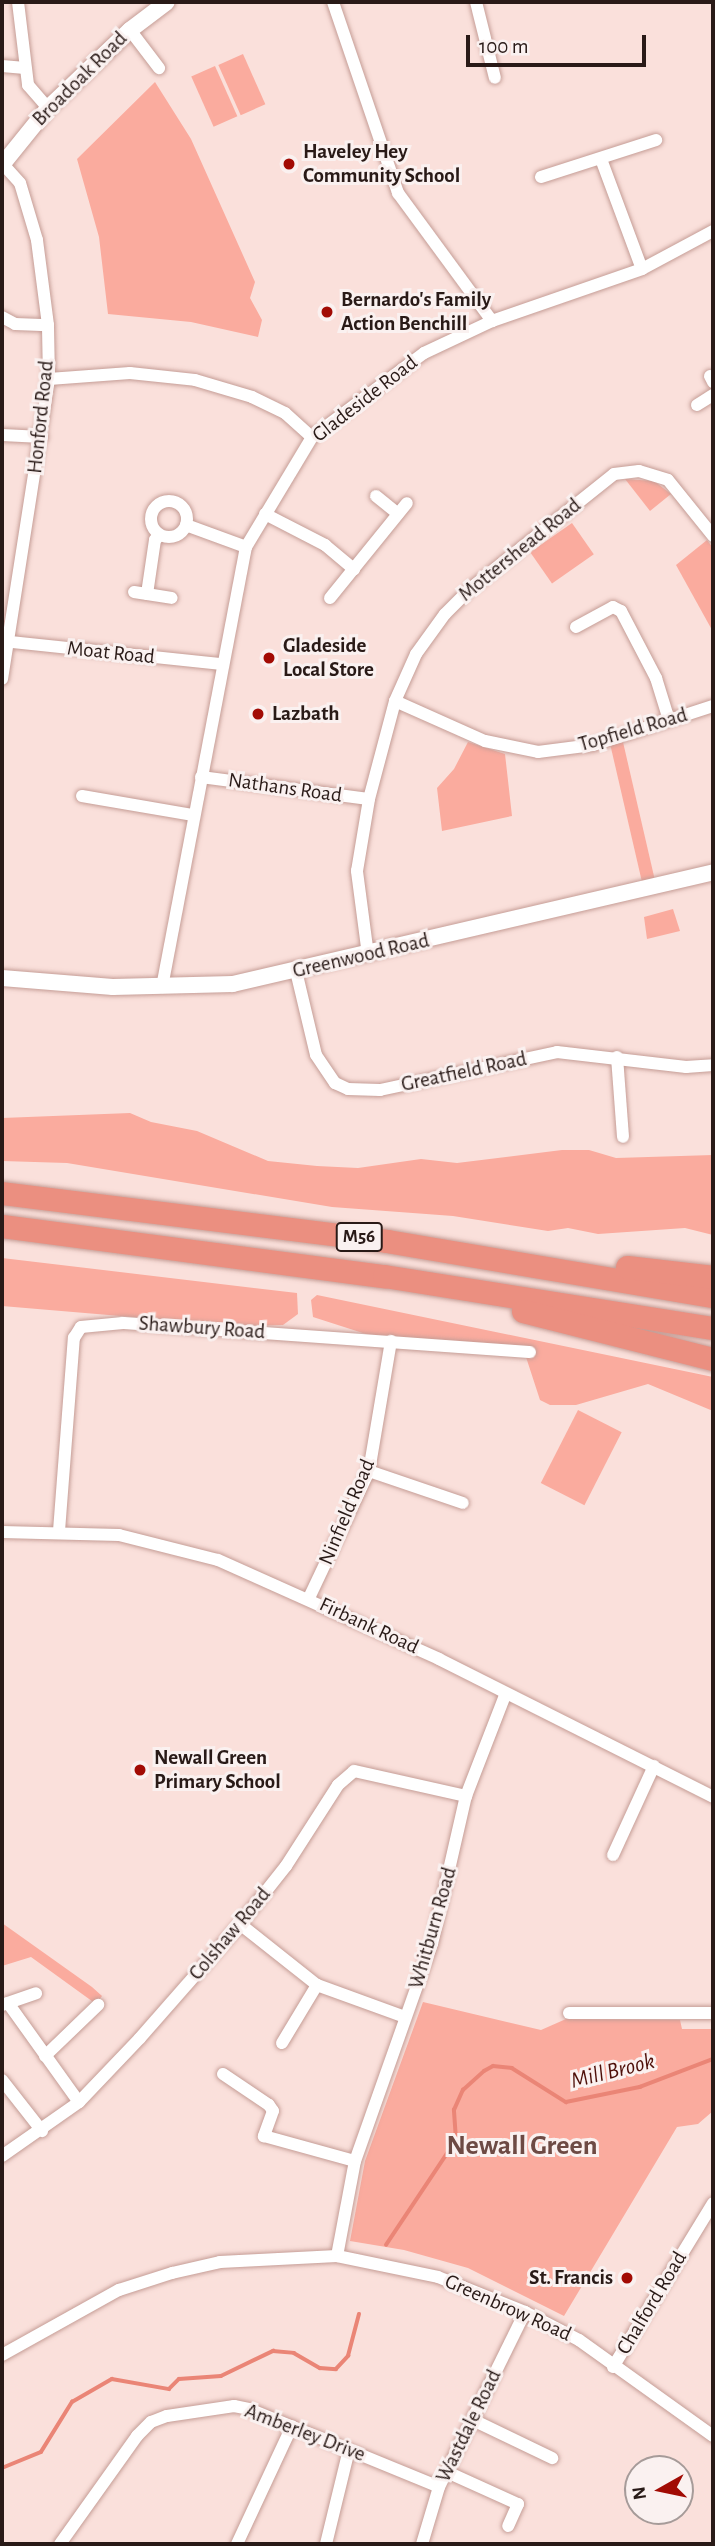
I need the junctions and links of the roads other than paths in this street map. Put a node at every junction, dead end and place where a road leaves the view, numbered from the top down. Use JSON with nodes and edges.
{"nodes":[{"id":1,"x":19,"y":2,"type":"edge"},
{"id":2,"x":167,"y":2,"type":"edge"},
{"id":3,"x":333,"y":2,"type":"edge"},
{"id":4,"x":476,"y":2,"type":"edge"},
{"id":5,"x":130,"y":30,"type":"junction"},
{"id":6,"x":2,"y":66,"type":"edge"},
{"id":7,"x":25,"y":68,"type":"junction"},
{"id":8,"x":159,"y":68,"type":"dead end"},
{"id":9,"x":495,"y":78,"type":"dead end"},
{"id":10,"x":48,"y":108,"type":"junction"},
{"id":11,"x":656,"y":139,"type":"dead end"},
{"id":12,"x":601,"y":159,"type":"junction"},
{"id":13,"x":2,"y":165,"type":"edge"},
{"id":14,"x":541,"y":177,"type":"dead end"},
{"id":15,"x":713,"y":232,"type":"edge"},
{"id":16,"x":642,"y":269,"type":"junction"},
{"id":17,"x":2,"y":317,"type":"edge"},
{"id":18,"x":492,"y":321,"type":"junction"},
{"id":19,"x":48,"y":325,"type":"junction"},
{"id":20,"x":48,"y":379,"type":"junction"},
{"id":21,"x":713,"y":395,"type":"edge"},
{"id":22,"x":698,"y":405,"type":"dead end"},
{"id":23,"x":2,"y":435,"type":"edge"},
{"id":24,"x":42,"y":437,"type":"junction"},
{"id":25,"x":312,"y":437,"type":"junction"},
{"id":26,"x":376,"y":496,"type":"dead end"},
{"id":27,"x":407,"y":503,"type":"dead end"},
{"id":28,"x":265,"y":514,"type":"junction"},
{"id":29,"x":398,"y":514,"type":"junction"},
{"id":30,"x":186,"y":525,"type":"junction"},
{"id":31,"x":160,"y":535,"type":"junction"},
{"id":32,"x":713,"y":536,"type":"edge"},
{"id":33,"x":246,"y":547,"type":"junction"},
{"id":34,"x":354,"y":569,"type":"junction"},
{"id":35,"x":172,"y":598,"type":"dead end"},
{"id":36,"x":330,"y":598,"type":"dead end"},
{"id":37,"x":576,"y":627,"type":"dead end"},
{"id":38,"x":5,"y":642,"type":"edge"},
{"id":39,"x":221,"y":664,"type":"junction"},
{"id":40,"x":2,"y":679,"type":"edge"},
{"id":41,"x":395,"y":701,"type":"junction"},
{"id":42,"x":713,"y":706,"type":"edge"},
{"id":43,"x":669,"y":720,"type":"junction"},
{"id":44,"x":201,"y":777,"type":"junction"},
{"id":45,"x":82,"y":796,"type":"dead end"},
{"id":46,"x":369,"y":799,"type":"junction"},
{"id":47,"x":193,"y":816,"type":"junction"},
{"id":48,"x":713,"y":872,"type":"edge"},
{"id":49,"x":368,"y":955,"type":"junction"},
{"id":50,"x":296,"y":971,"type":"junction"},
{"id":51,"x":2,"y":978,"type":"edge"},
{"id":52,"x":162,"y":987,"type":"junction"},
{"id":53,"x":617,"y":1057,"type":"junction"},
{"id":54,"x":713,"y":1065,"type":"edge"},
{"id":55,"x":622,"y":1137,"type":"dead end"},
{"id":56,"x":2,"y":1193,"type":"edge"},
{"id":57,"x":2,"y":1226,"type":"edge"},
{"id":58,"x":387,"y":1241,"type":"junction"},
{"id":59,"x":384,"y":1276,"type":"junction"},
{"id":60,"x":713,"y":1277,"type":"edge"},
{"id":61,"x":713,"y":1296,"type":"edge"},
{"id":62,"x":713,"y":1328,"type":"edge"},
{"id":63,"x":391,"y":1341,"type":"junction"},
{"id":64,"x":530,"y":1352,"type":"dead end"},
{"id":65,"x":713,"y":1359,"type":"edge"},
{"id":66,"x":369,"y":1471,"type":"junction"},
{"id":67,"x":463,"y":1503,"type":"dead end"},
{"id":68,"x":59,"y":1531,"type":"junction"},
{"id":69,"x":2,"y":1532,"type":"edge"},
{"id":70,"x":309,"y":1598,"type":"junction"},
{"id":71,"x":506,"y":1693,"type":"junction"},
{"id":72,"x":654,"y":1766,"type":"junction"},
{"id":73,"x":466,"y":1796,"type":"junction"},
{"id":74,"x":713,"y":1797,"type":"edge"},
{"id":75,"x":613,"y":1855,"type":"dead end"},
{"id":76,"x":240,"y":1924,"type":"junction"},
{"id":77,"x":317,"y":1985,"type":"junction"},
{"id":78,"x":36,"y":1993,"type":"dead end"},
{"id":79,"x":5,"y":2004,"type":"edge"},
{"id":80,"x":98,"y":2006,"type":"dead end"},
{"id":81,"x":569,"y":2012,"type":"dead end"},
{"id":82,"x":713,"y":2013,"type":"edge"},
{"id":83,"x":405,"y":2017,"type":"junction"},
{"id":84,"x":282,"y":2043,"type":"dead end"},
{"id":85,"x":45,"y":2056,"type":"junction"},
{"id":86,"x":223,"y":2074,"type":"dead end"},
{"id":87,"x":2,"y":2080,"type":"edge"},
{"id":88,"x":79,"y":2102,"type":"junction"},
{"id":89,"x":42,"y":2132,"type":"junction"},
{"id":90,"x":2,"y":2156,"type":"edge"},
{"id":91,"x":355,"y":2161,"type":"junction"},
{"id":92,"x":713,"y":2203,"type":"edge"},
{"id":93,"x":337,"y":2256,"type":"junction"},
{"id":94,"x":525,"y":2312,"type":"junction"},
{"id":95,"x":4,"y":2349,"type":"edge"},
{"id":96,"x":613,"y":2367,"type":"junction"},
{"id":97,"x":473,"y":2420,"type":"junction"},
{"id":98,"x":292,"y":2426,"type":"junction"},
{"id":99,"x":713,"y":2436,"type":"edge"},
{"id":100,"x":349,"y":2450,"type":"junction"},
{"id":101,"x":552,"y":2458,"type":"dead end"},
{"id":102,"x":447,"y":2472,"type":"junction"},
{"id":103,"x":439,"y":2487,"type":"junction"},
{"id":104,"x":508,"y":2526,"type":"dead end"},
{"id":105,"x":60,"y":2544,"type":"edge"},
{"id":106,"x":237,"y":2544,"type":"edge"},
{"id":107,"x":326,"y":2544,"type":"edge"},
{"id":108,"x":422,"y":2544,"type":"edge"}],
"edges":[{"from":1,"to":7,"type":"street"},
{"from":2,"to":5,"type":"street","name":"Broadoak Road"},
{"from":3,"to":18,"type":"street"},
{"from":4,"to":9,"type":"street"},
{"from":5,"to":8,"type":"street"},
{"from":5,"to":10,"type":"street","name":"Broadoak Road"},
{"from":6,"to":7,"type":"street"},
{"from":7,"to":10,"type":"street"},
{"from":10,"to":13,"type":"street","name":"Broadoak Road"},
{"from":11,"to":12,"type":"street"},
{"from":12,"to":14,"type":"street"},
{"from":12,"to":16,"type":"street"},
{"from":13,"to":19,"type":"street","name":"Honford Road"},
{"from":15,"to":16,"type":"street","name":"Gladeside Road"},
{"from":16,"to":18,"type":"street","name":"Gladeside Road"},
{"from":17,"to":19,"type":"street"},
{"from":18,"to":25,"type":"street","name":"Gladeside Road"},
{"from":19,"to":20,"type":"street","name":"Honford Road"},
{"from":20,"to":24,"type":"street","name":"Honford Road"},
{"from":20,"to":25,"type":"street"},
{"from":21,"to":22,"type":"street"},
{"from":23,"to":24,"type":"street"},
{"from":24,"to":38,"type":"street","name":"Honford Road"},
{"from":25,"to":28,"type":"street","name":"Gladeside Road"},
{"from":26,"to":29,"type":"street"},
{"from":27,"to":29,"type":"street"},
{"from":28,"to":33,"type":"street","name":"Gladeside Road"},
{"from":28,"to":34,"type":"street"},
{"from":29,"to":34,"type":"street"},
{"from":30,"to":31,"type":"street"},
{"from":30,"to":31,"type":"street"},
{"from":30,"to":33,"type":"street"},
{"from":31,"to":35,"type":"street"},
{"from":32,"to":41,"type":"street","name":"Mottershead Road"},
{"from":33,"to":39,"type":"street","name":"Gladeside Road"},
{"from":34,"to":36,"type":"street"},
{"from":37,"to":43,"type":"street"},
{"from":38,"to":39,"type":"street","name":"Moat Road"},
{"from":38,"to":40,"type":"street","name":"Honford Road"},
{"from":39,"to":44,"type":"street","name":"Gladeside Road"},
{"from":41,"to":43,"type":"street","name":"Topfield Road"},
{"from":41,"to":46,"type":"street","name":"Mottershead Road"},
{"from":42,"to":43,"type":"street","name":"Topfield Road"},
{"from":44,"to":46,"type":"street","name":"Nathans Road"},
{"from":44,"to":47,"type":"street","name":"Gladeside Road"},
{"from":45,"to":47,"type":"street"},
{"from":46,"to":49,"type":"street","name":"Mottershead Road"},
{"from":47,"to":52,"type":"street","name":"Gladeside Road"},
{"from":48,"to":49,"type":"street","name":"Greenwood Road"},
{"from":49,"to":50,"type":"street","name":"Greenwood Road"},
{"from":50,"to":52,"type":"street","name":"Greenwood Road"},
{"from":50,"to":53,"type":"street","name":"Greatfield Road"},
{"from":51,"to":52,"type":"street","name":"Greenwood Road"},
{"from":53,"to":54,"type":"street","name":"Greatfield Road"},
{"from":53,"to":55,"type":"street"},
{"from":56,"to":58,"type":"highway","number":"M56"},
{"from":57,"to":59,"type":"highway","number":"M56"},
{"from":58,"to":60,"type":"highway","number":"M56"},
{"from":58,"to":61,"type":"highway","number":"M56"},
{"from":59,"to":62,"type":"highway","number":"M56"},
{"from":59,"to":65,"type":"highway","number":"M56"},
{"from":63,"to":64,"type":"street","name":"Shawbury Road"},
{"from":63,"to":66,"type":"street","name":"Ninfield Road"},
{"from":63,"to":68,"type":"street","name":"Shawbury Road"},
{"from":66,"to":67,"type":"street"},
{"from":66,"to":70,"type":"street","name":"Ninfield Road"},
{"from":68,"to":69,"type":"street","name":"Firbank Road"},
{"from":68,"to":70,"type":"street","name":"Firbank Road"},
{"from":70,"to":71,"type":"street","name":"Firbank Road"},
{"from":71,"to":72,"type":"street","name":"Firbank Road"},
{"from":71,"to":73,"type":"street","name":"Whitburn Road"},
{"from":72,"to":74,"type":"street","name":"Firbank Road"},
{"from":72,"to":75,"type":"street"},
{"from":73,"to":76,"type":"street","name":"Colshaw Road"},
{"from":73,"to":83,"type":"street","name":"Whitburn Road"},
{"from":76,"to":77,"type":"street"},
{"from":76,"to":88,"type":"street","name":"Colshaw Road"},
{"from":77,"to":83,"type":"street"},
{"from":77,"to":84,"type":"street"},
{"from":78,"to":79,"type":"street"},
{"from":79,"to":85,"type":"street"},
{"from":80,"to":85,"type":"street"},
{"from":81,"to":82,"type":"street"},
{"from":83,"to":91,"type":"street","name":"Whitburn Road"},
{"from":85,"to":88,"type":"street"},
{"from":86,"to":91,"type":"street"},
{"from":87,"to":89,"type":"street"},
{"from":88,"to":89,"type":"street","name":"Colshaw Road"},
{"from":89,"to":90,"type":"street","name":"Colshaw Road"},
{"from":91,"to":93,"type":"street","name":"Whitburn Road"},
{"from":92,"to":96,"type":"street","name":"Chalford Road"},
{"from":93,"to":94,"type":"street","name":"Greenbrow Road"},
{"from":93,"to":95,"type":"street","name":"Greenbrow Road"},
{"from":94,"to":96,"type":"street","name":"Greenbrow Road"},
{"from":94,"to":97,"type":"street","name":"Wastdale Road"},
{"from":96,"to":99,"type":"street","name":"Greenbrow Road"},
{"from":97,"to":101,"type":"street"},
{"from":97,"to":102,"type":"street","name":"Wastdale Road"},
{"from":98,"to":100,"type":"street","name":"Amberley Drive"},
{"from":98,"to":105,"type":"street","name":"Amberley Drive"},
{"from":98,"to":106,"type":"street"},
{"from":100,"to":103,"type":"street","name":"Amberley Drive"},
{"from":100,"to":107,"type":"street"},
{"from":102,"to":103,"type":"street","name":"Wastdale Road"},
{"from":102,"to":104,"type":"street"},
{"from":103,"to":108,"type":"street","name":"Wastdale Road"}]}
